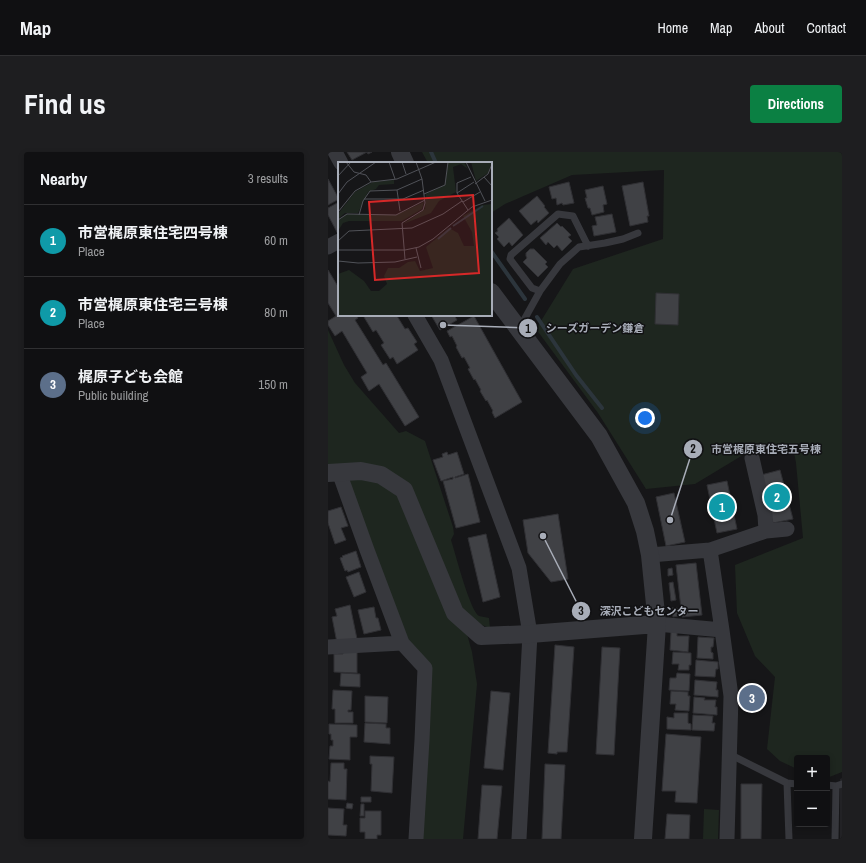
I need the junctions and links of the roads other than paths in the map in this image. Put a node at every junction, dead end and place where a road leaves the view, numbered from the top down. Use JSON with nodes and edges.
{"nodes":[{"id":1,"x":335,"y":152,"type":"edge"},
{"id":2,"x":400,"y":152,"type":"edge"},
{"id":3,"x":340,"y":162,"type":"edge"},
{"id":4,"x":405,"y":162,"type":"edge"},
{"id":5,"x":638,"y":233,"type":"dead end"},
{"id":6,"x":338,"y":241,"type":"edge"},
{"id":7,"x":328,"y":246,"type":"edge"},
{"id":8,"x":588,"y":246,"type":"junction"},
{"id":9,"x":540,"y":291,"type":"junction"},
{"id":10,"x":492,"y":293,"type":"edge"},
{"id":11,"x":415,"y":316,"type":"edge"},
{"id":12,"x":519,"y":329,"type":"junction"},
{"id":13,"x":752,"y":458,"type":"dead end"},
{"id":14,"x":334,"y":473,"type":"edge"},
{"id":15,"x":787,"y":530,"type":"dead end"},
{"id":16,"x":766,"y":531,"type":"junction"},
{"id":17,"x":710,"y":550,"type":"junction"},
{"id":18,"x":650,"y":555,"type":"junction"},
{"id":19,"x":657,"y":624,"type":"junction"},
{"id":20,"x":722,"y":630,"type":"junction"},
{"id":21,"x":530,"y":634,"type":"junction"},
{"id":22,"x":402,"y":643,"type":"junction"},
{"id":23,"x":328,"y":647,"type":"edge"},
{"id":24,"x":729,"y":754,"type":"junction"},
{"id":25,"x":788,"y":783,"type":"junction"},
{"id":26,"x":794,"y":784,"type":"edge"},
{"id":27,"x":839,"y":785,"type":"edge"},
{"id":28,"x":416,"y":839,"type":"edge"},
{"id":29,"x":519,"y":839,"type":"edge"},
{"id":30,"x":643,"y":839,"type":"edge"},
{"id":31,"x":728,"y":839,"type":"edge"},
{"id":32,"x":789,"y":839,"type":"edge"},
{"id":33,"x":835,"y":839,"type":"edge"}],
"edges":[{"from":1,"to":3,"type":"street"},
{"from":2,"to":4,"type":"street"},
{"from":5,"to":8,"type":"lane"},
{"from":6,"to":7,"type":"street"},
{"from":8,"to":9,"type":"lane"},
{"from":8,"to":9,"type":"lane"},
{"from":9,"to":12,"type":"lane"},
{"from":10,"to":12,"type":"street"},
{"from":11,"to":21,"type":"street"},
{"from":12,"to":18,"type":"street"},
{"from":13,"to":16,"type":"street"},
{"from":14,"to":21,"type":"street"},
{"from":14,"to":22,"type":"street"},
{"from":15,"to":16,"type":"street"},
{"from":16,"to":17,"type":"street"},
{"from":17,"to":18,"type":"street"},
{"from":17,"to":20,"type":"street"},
{"from":18,"to":19,"type":"street"},
{"from":19,"to":20,"type":"street"},
{"from":19,"to":21,"type":"street"},
{"from":19,"to":30,"type":"street"},
{"from":20,"to":24,"type":"street"},
{"from":21,"to":29,"type":"street"},
{"from":22,"to":23,"type":"street"},
{"from":22,"to":28,"type":"street"},
{"from":24,"to":25,"type":"lane"},
{"from":24,"to":31,"type":"street"},
{"from":25,"to":26,"type":"lane"},
{"from":25,"to":32,"type":"lane"},
{"from":27,"to":33,"type":"lane"}]}
